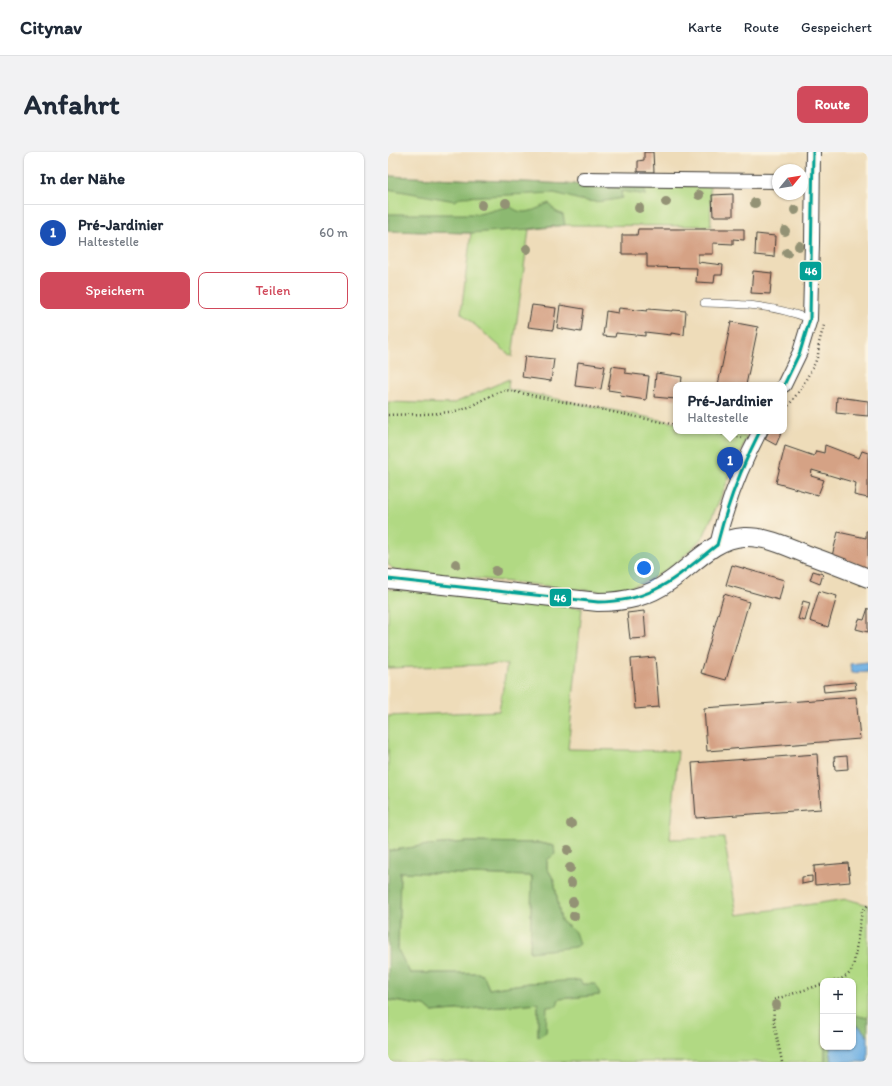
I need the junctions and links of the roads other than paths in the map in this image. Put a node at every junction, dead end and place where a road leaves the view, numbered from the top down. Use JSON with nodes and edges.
{"nodes":[{"id":1,"x":813,"y":152,"type":"edge"},
{"id":2,"x":808,"y":176,"type":"edge"},
{"id":3,"x":583,"y":179,"type":"dead end"},
{"id":4,"x":772,"y":181,"type":"edge"},
{"id":5,"x":808,"y":193,"type":"edge"},
{"id":6,"x":704,"y":303,"type":"dead end"},
{"id":7,"x":810,"y":319,"type":"junction"},
{"id":8,"x":785,"y":382,"type":"edge"},
{"id":9,"x":757,"y":436,"type":"edge"},
{"id":10,"x":717,"y":545,"type":"junction"},
{"id":11,"x":868,"y":578,"type":"edge"},
{"id":12,"x":388,"y":579,"type":"edge"}],
"edges":[{"from":1,"to":2,"type":"street"},
{"from":3,"to":4,"type":"street"},
{"from":5,"to":7,"type":"street"},
{"from":6,"to":7,"type":"lane"},
{"from":7,"to":8,"type":"street"},
{"from":9,"to":10,"type":"street"},
{"from":10,"to":11,"type":"street"},
{"from":10,"to":12,"type":"street"}]}
